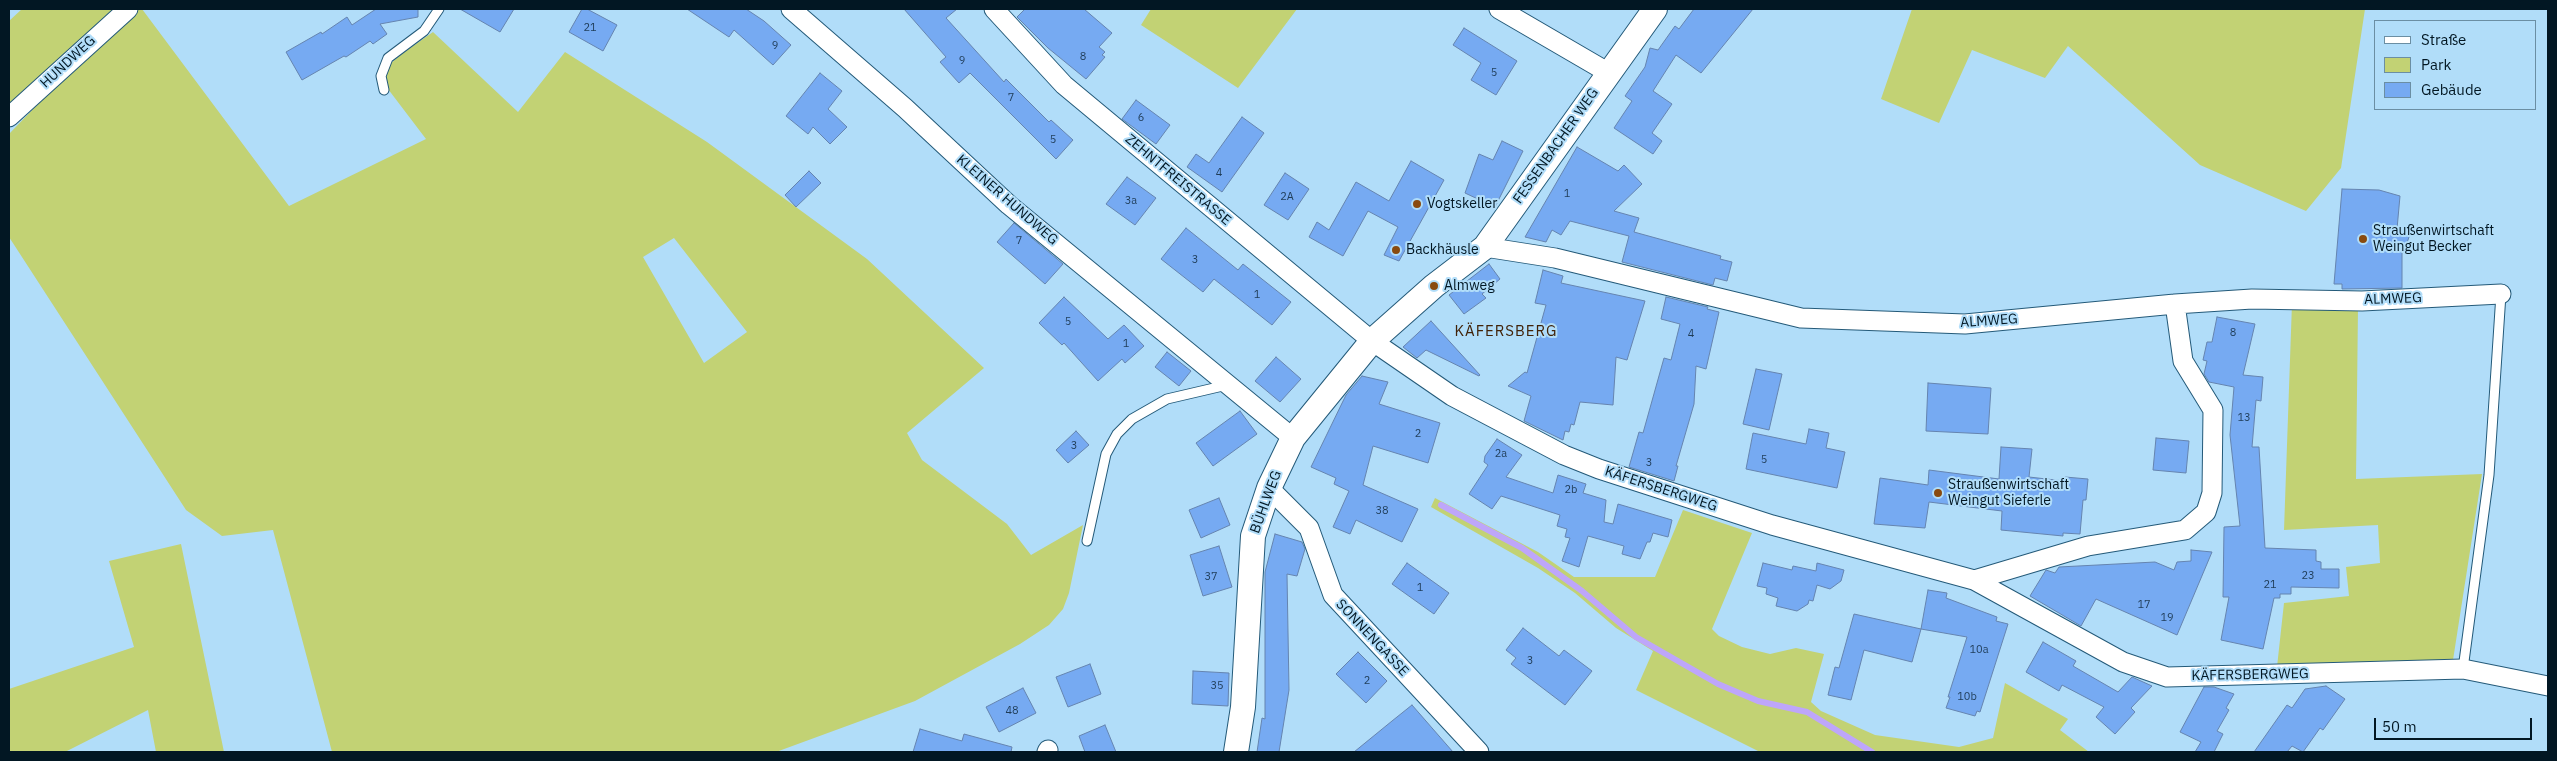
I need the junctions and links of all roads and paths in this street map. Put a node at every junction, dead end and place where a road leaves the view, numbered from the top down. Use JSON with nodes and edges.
{"nodes":[{"id":1,"x":128,"y":9,"type":"edge"},
{"id":2,"x":439,"y":9,"type":"edge"},
{"id":3,"x":791,"y":9,"type":"edge"},
{"id":4,"x":994,"y":9,"type":"edge"},
{"id":5,"x":1499,"y":9,"type":"edge"},
{"id":6,"x":1655,"y":9,"type":"edge"},
{"id":7,"x":1609,"y":73,"type":"junction"},
{"id":8,"x":384,"y":90,"type":"dead end"},
{"id":9,"x":9,"y":117,"type":"edge"},
{"id":10,"x":1485,"y":247,"type":"junction"},
{"id":11,"x":2500,"y":294,"type":"joint"},
{"id":12,"x":2175,"y":304,"type":"junction"},
{"id":13,"x":1372,"y":341,"type":"junction"},
{"id":14,"x":1229,"y":385,"type":"junction"},
{"id":15,"x":1293,"y":438,"type":"junction"},
{"id":16,"x":1269,"y":488,"type":"junction"},
{"id":17,"x":1087,"y":541,"type":"dead end"},
{"id":18,"x":1974,"y":580,"type":"junction"},
{"id":19,"x":2463,"y":669,"type":"junction"},
{"id":20,"x":2548,"y":686,"type":"edge"},
{"id":21,"x":1236,"y":752,"type":"edge"},
{"id":22,"x":1479,"y":752,"type":"edge"}],
"edges":[{"from":1,"to":9,"type":"street","name":"HUNDWEG"},
{"from":2,"to":8,"type":"lane"},
{"from":3,"to":14,"type":"street","name":"KLEINER HUNDWEG"},
{"from":4,"to":13,"type":"street","name":"ZEHNTFREISTRASSE"},
{"from":5,"to":7,"type":"street","name":"FESSENBACHER WEG"},
{"from":6,"to":7,"type":"street","name":"FESSENBACHER WEG"},
{"from":7,"to":10,"type":"street","name":"FESSENBACHER WEG"},
{"from":10,"to":12,"type":"street","name":"ALMWEG"},
{"from":10,"to":13,"type":"street","name":"FESSENBACHER WEG"},
{"from":11,"to":12,"type":"street","name":"ALMWEG"},
{"from":11,"to":19,"type":"lane"},
{"from":12,"to":18,"type":"street"},
{"from":13,"to":15,"type":"street","name":"BÜHLWEG"},
{"from":13,"to":18,"type":"street","name":"KÄFERSBERGWEG"},
{"from":14,"to":15,"type":"street","name":"KLEINER HUNDWEG"},
{"from":14,"to":17,"type":"lane"},
{"from":15,"to":16,"type":"street","name":"BÜHLWEG"},
{"from":16,"to":21,"type":"street","name":"BÜHLWEG"},
{"from":16,"to":22,"type":"street","name":"SONNENGASSE"},
{"from":18,"to":19,"type":"street","name":"KÄFERSBERGWEG"},
{"from":19,"to":20,"type":"street","name":"KÄFERSBERGWEG"}]}
